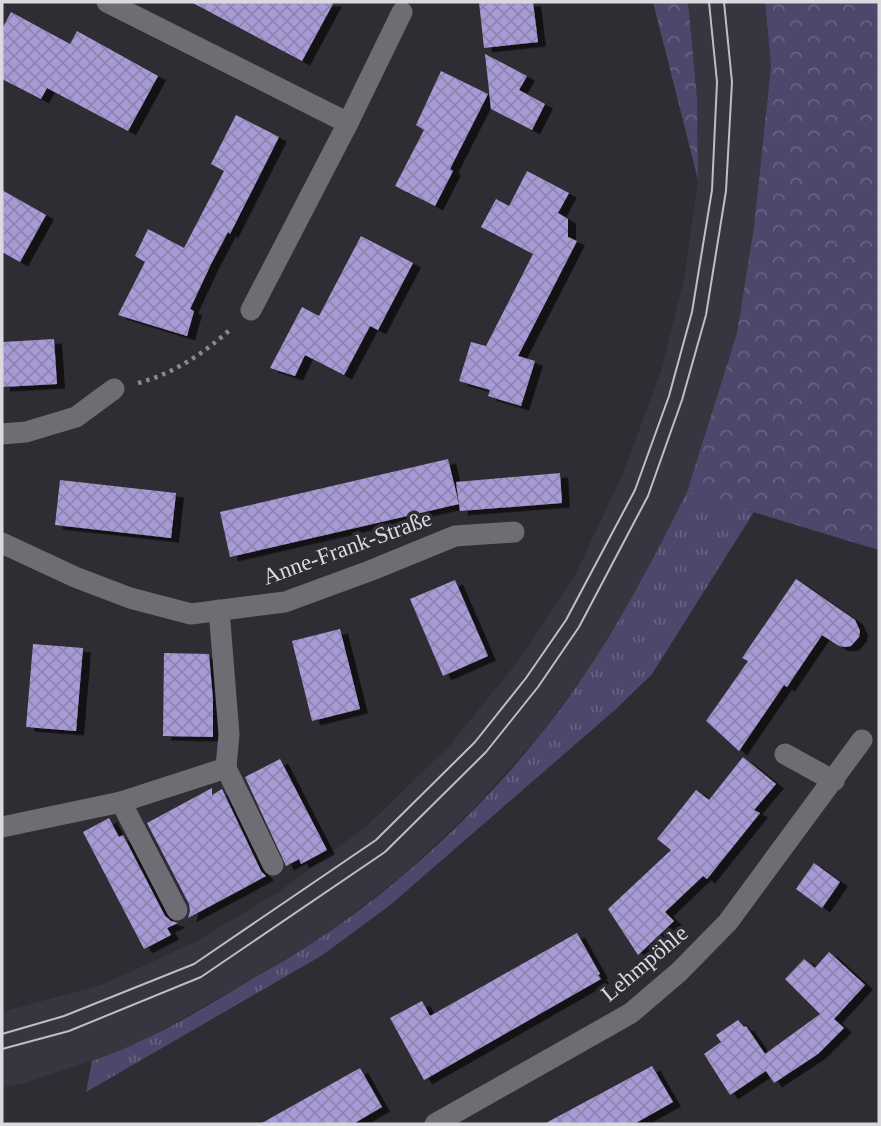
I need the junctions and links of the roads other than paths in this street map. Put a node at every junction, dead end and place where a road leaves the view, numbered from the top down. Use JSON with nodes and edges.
{"nodes":[{"id":1,"x":107,"y":2,"type":"edge"},
{"id":2,"x":402,"y":12,"type":"dead end"},
{"id":3,"x":348,"y":123,"type":"junction"},
{"id":4,"x":251,"y":310,"type":"road end"},
{"id":5,"x":114,"y":389,"type":"road end"},
{"id":6,"x":2,"y":434,"type":"edge"},
{"id":7,"x":514,"y":532,"type":"dead end"},
{"id":8,"x":2,"y":543,"type":"edge"},
{"id":9,"x":219,"y":610,"type":"junction"},
{"id":10,"x":862,"y":740,"type":"dead end"},
{"id":11,"x":785,"y":754,"type":"dead end"},
{"id":12,"x":226,"y":768,"type":"junction"},
{"id":13,"x":834,"y":781,"type":"junction"},
{"id":14,"x":121,"y":802,"type":"junction"},
{"id":15,"x":2,"y":827,"type":"edge"},
{"id":16,"x":273,"y":865,"type":"dead end"},
{"id":17,"x":177,"y":910,"type":"dead end"},
{"id":18,"x":435,"y":1124,"type":"edge"}],
"edges":[{"from":1,"to":3,"type":"street"},
{"from":2,"to":3,"type":"street"},
{"from":3,"to":4,"type":"street"},
{"from":5,"to":6,"type":"street"},
{"from":7,"to":9,"type":"street","name":"Anne-Frank-Straße"},
{"from":8,"to":9,"type":"street","name":"Anne-Frank-Straße"},
{"from":9,"to":12,"type":"street"},
{"from":10,"to":13,"type":"street","name":"Lehmpöhle"},
{"from":11,"to":13,"type":"street"},
{"from":12,"to":14,"type":"street"},
{"from":12,"to":16,"type":"street"},
{"from":13,"to":18,"type":"street","name":"Lehmpöhle"},
{"from":14,"to":15,"type":"street"},
{"from":14,"to":17,"type":"street"}]}
